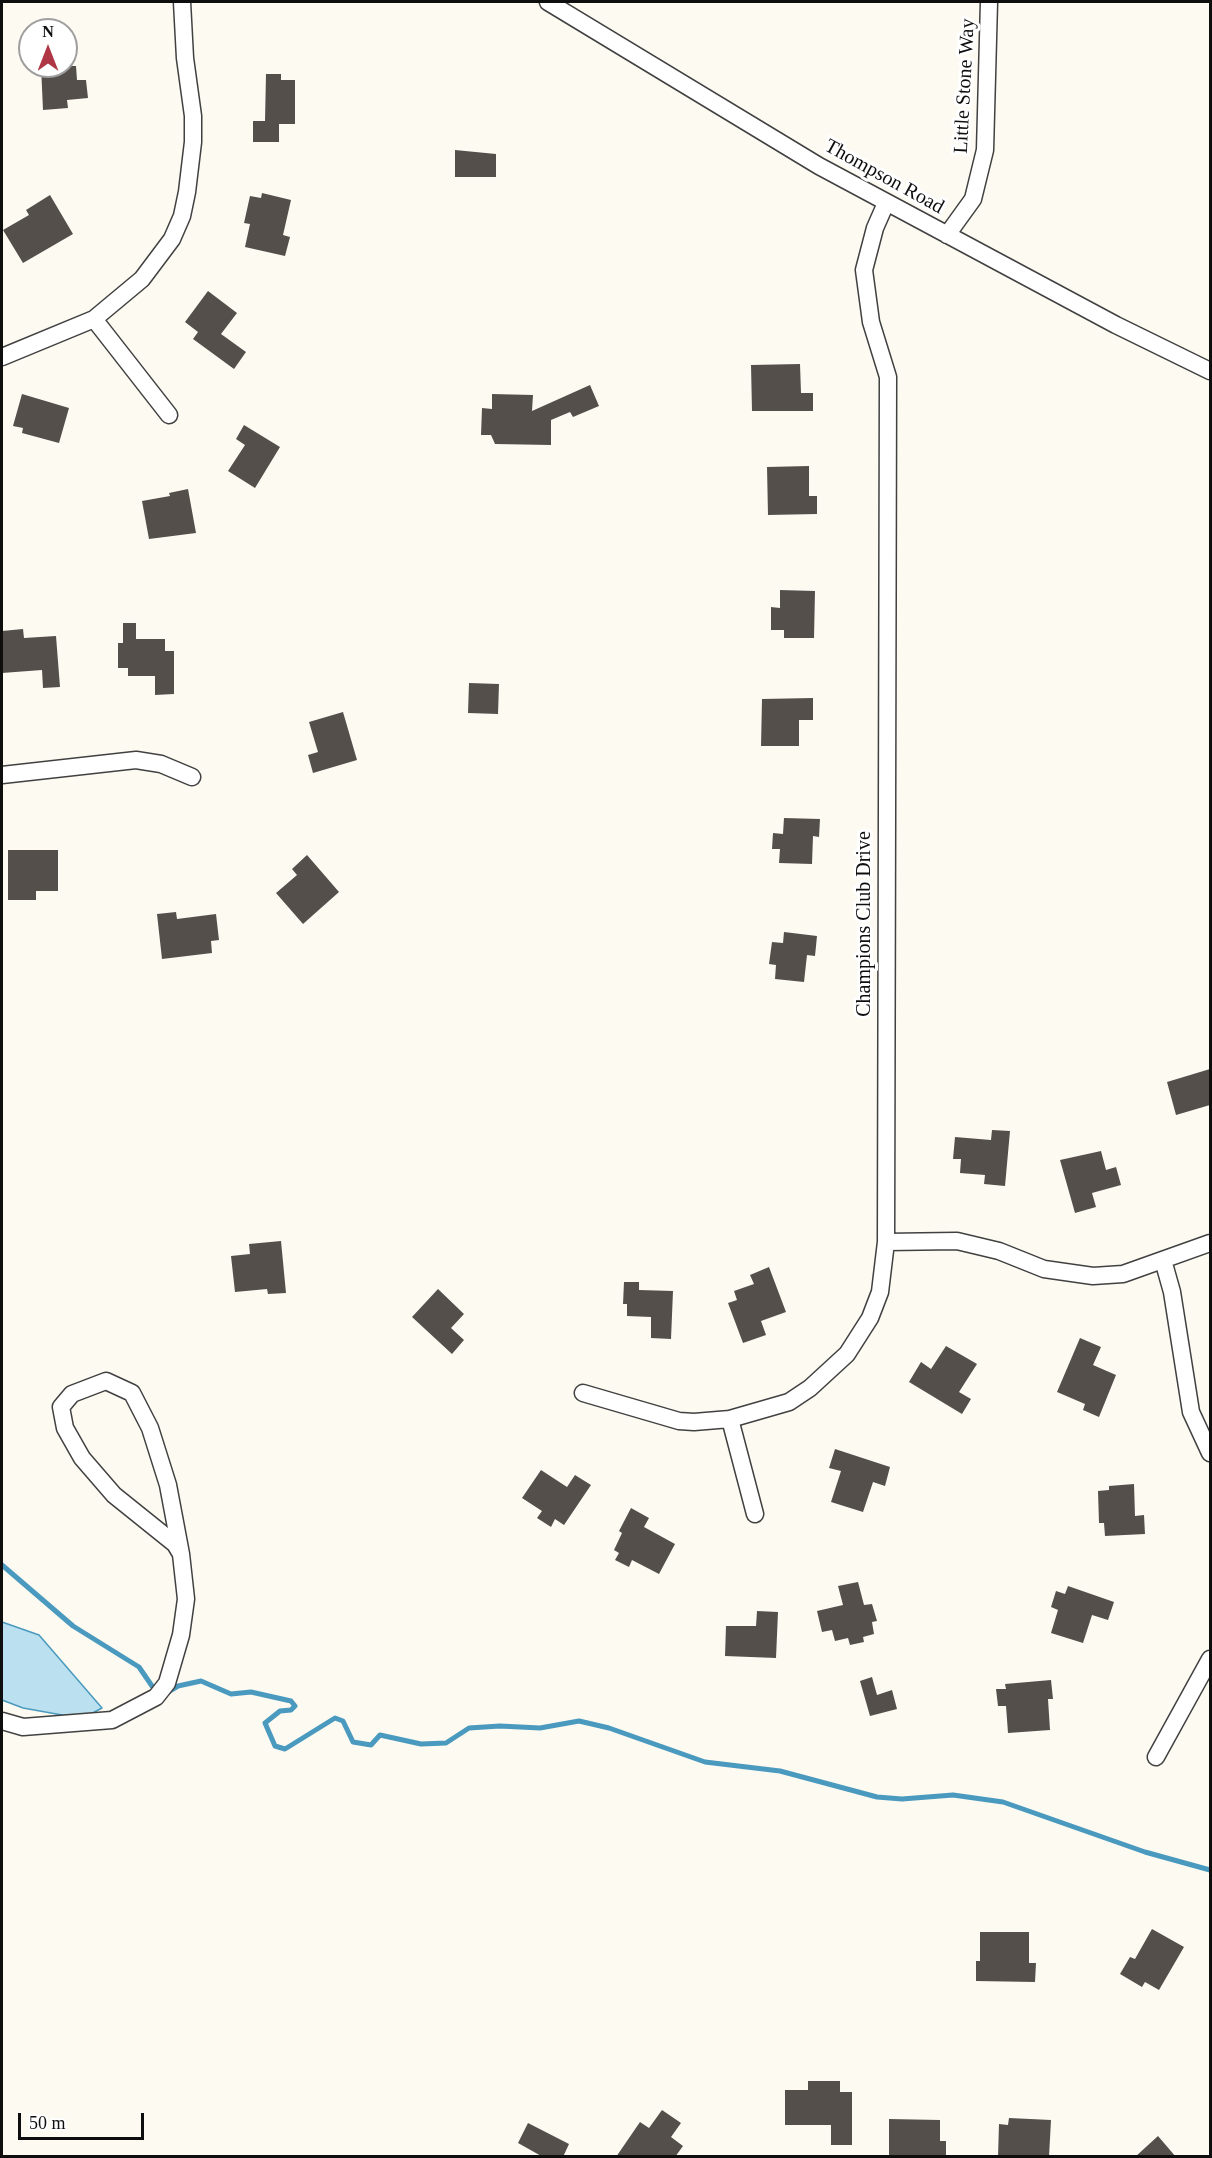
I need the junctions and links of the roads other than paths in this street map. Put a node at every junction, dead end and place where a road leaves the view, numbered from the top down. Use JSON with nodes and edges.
{"nodes":[{"id":1,"x":182,"y":2,"type":"edge"},
{"id":2,"x":548,"y":2,"type":"edge"},
{"id":3,"x":990,"y":2,"type":"edge"},
{"id":4,"x":886,"y":202,"type":"junction"},
{"id":5,"x":947,"y":235,"type":"junction"},
{"id":6,"x":94,"y":319,"type":"junction"},
{"id":7,"x":2,"y":357,"type":"edge"},
{"id":8,"x":1210,"y":370,"type":"edge"},
{"id":9,"x":169,"y":415,"type":"dead end"},
{"id":10,"x":2,"y":775,"type":"edge"},
{"id":11,"x":192,"y":777,"type":"dead end"},
{"id":12,"x":886,"y":1242,"type":"junction"},
{"id":13,"x":1210,"y":1243,"type":"edge"},
{"id":14,"x":1163,"y":1260,"type":"junction"},
{"id":15,"x":583,"y":1393,"type":"dead end"},
{"id":16,"x":730,"y":1419,"type":"junction"},
{"id":17,"x":1210,"y":1453,"type":"edge"},
{"id":18,"x":756,"y":1514,"type":"dead end"},
{"id":19,"x":181,"y":1554,"type":"junction"},
{"id":20,"x":1210,"y":1659,"type":"edge"},
{"id":21,"x":2,"y":1721,"type":"edge"},
{"id":22,"x":1156,"y":1757,"type":"dead end"}],
"edges":[{"from":1,"to":6,"type":"street"},
{"from":2,"to":4,"type":"street","name":"Thompson Road"},
{"from":3,"to":5,"type":"street","name":"Little Stone Way"},
{"from":4,"to":5,"type":"street","name":"Thompson Road"},
{"from":4,"to":12,"type":"street","name":"Champions Club Drive"},
{"from":5,"to":8,"type":"street","name":"Thompson Road"},
{"from":6,"to":7,"type":"street"},
{"from":6,"to":9,"type":"street"},
{"from":10,"to":11,"type":"street"},
{"from":12,"to":14,"type":"street"},
{"from":12,"to":16,"type":"street","name":"Champions Club Drive"},
{"from":13,"to":14,"type":"street"},
{"from":14,"to":17,"type":"street"},
{"from":15,"to":16,"type":"street","name":"Champions Club Drive"},
{"from":16,"to":18,"type":"street"},
{"from":19,"to":19,"type":"street"},
{"from":19,"to":21,"type":"street"},
{"from":20,"to":22,"type":"street"}]}
